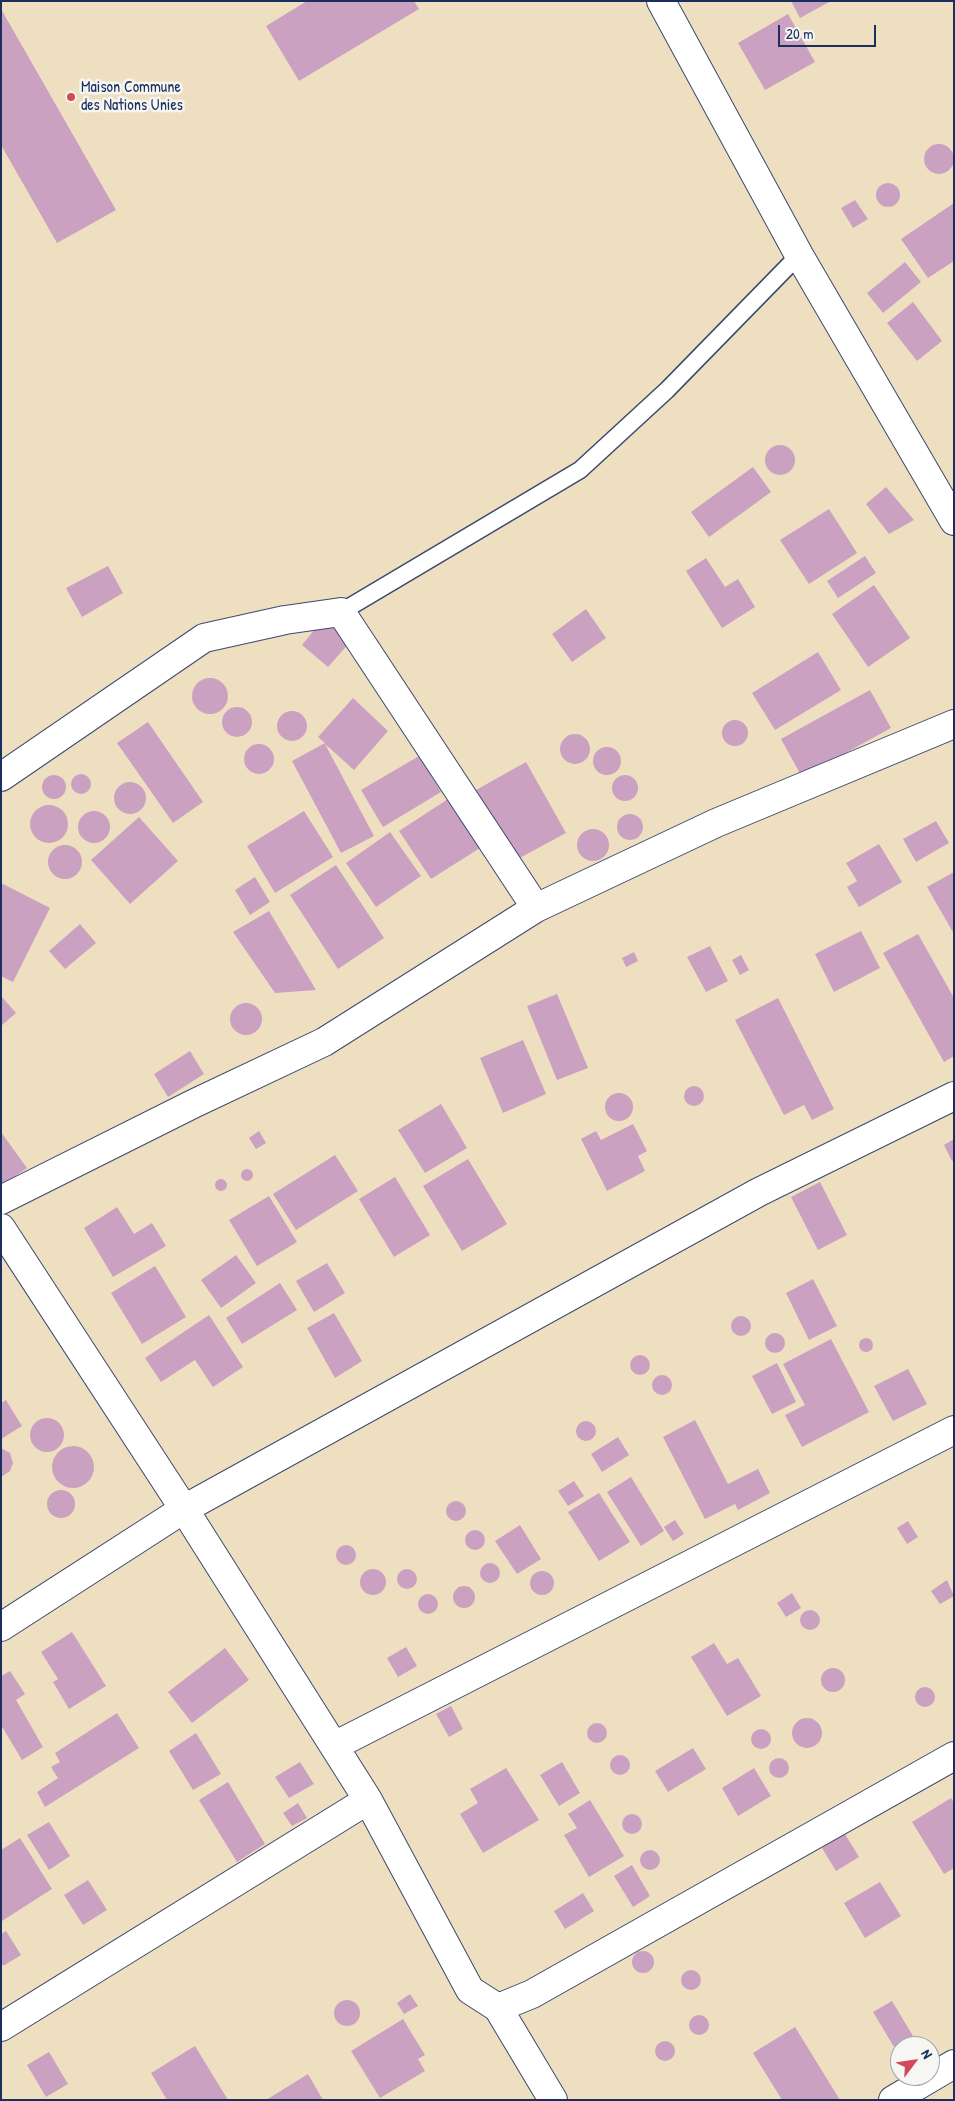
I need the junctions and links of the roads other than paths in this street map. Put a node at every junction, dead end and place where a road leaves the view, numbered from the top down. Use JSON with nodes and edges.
{"nodes":[{"id":1,"x":661,"y":1,"type":"edge"},
{"id":2,"x":799,"y":255,"type":"junction"},
{"id":3,"x":954,"y":521,"type":"edge"},
{"id":4,"x":341,"y":612,"type":"junction"},
{"id":5,"x":954,"y":724,"type":"edge"},
{"id":6,"x":1,"y":777,"type":"edge"},
{"id":7,"x":536,"y":908,"type":"junction"},
{"id":8,"x":954,"y":1096,"type":"edge"},
{"id":9,"x":1,"y":1200,"type":"edge"},
{"id":10,"x":1,"y":1228,"type":"edge"},
{"id":11,"x":954,"y":1430,"type":"edge"},
{"id":12,"x":184,"y":1509,"type":"junction"},
{"id":13,"x":1,"y":1627,"type":"edge"},
{"id":14,"x":334,"y":1746,"type":"junction"},
{"id":15,"x":954,"y":1756,"type":"edge"},
{"id":16,"x":368,"y":1800,"type":"junction"},
{"id":17,"x":498,"y":2008,"type":"junction"},
{"id":18,"x":1,"y":2027,"type":"edge"},
{"id":19,"x":954,"y":2064,"type":"edge"},
{"id":20,"x":553,"y":2100,"type":"edge"},
{"id":21,"x":892,"y":2100,"type":"edge"}],
"edges":[{"from":1,"to":2,"type":"street"},
{"from":2,"to":3,"type":"street"},
{"from":2,"to":4,"type":"lane"},
{"from":4,"to":6,"type":"street"},
{"from":4,"to":7,"type":"street"},
{"from":5,"to":7,"type":"street"},
{"from":7,"to":9,"type":"street"},
{"from":8,"to":12,"type":"street"},
{"from":10,"to":12,"type":"street"},
{"from":11,"to":14,"type":"street"},
{"from":12,"to":13,"type":"street"},
{"from":12,"to":14,"type":"street"},
{"from":14,"to":16,"type":"street"},
{"from":15,"to":17,"type":"street"},
{"from":16,"to":17,"type":"street"},
{"from":16,"to":18,"type":"street"},
{"from":17,"to":20,"type":"street"},
{"from":19,"to":21,"type":"street"}]}
